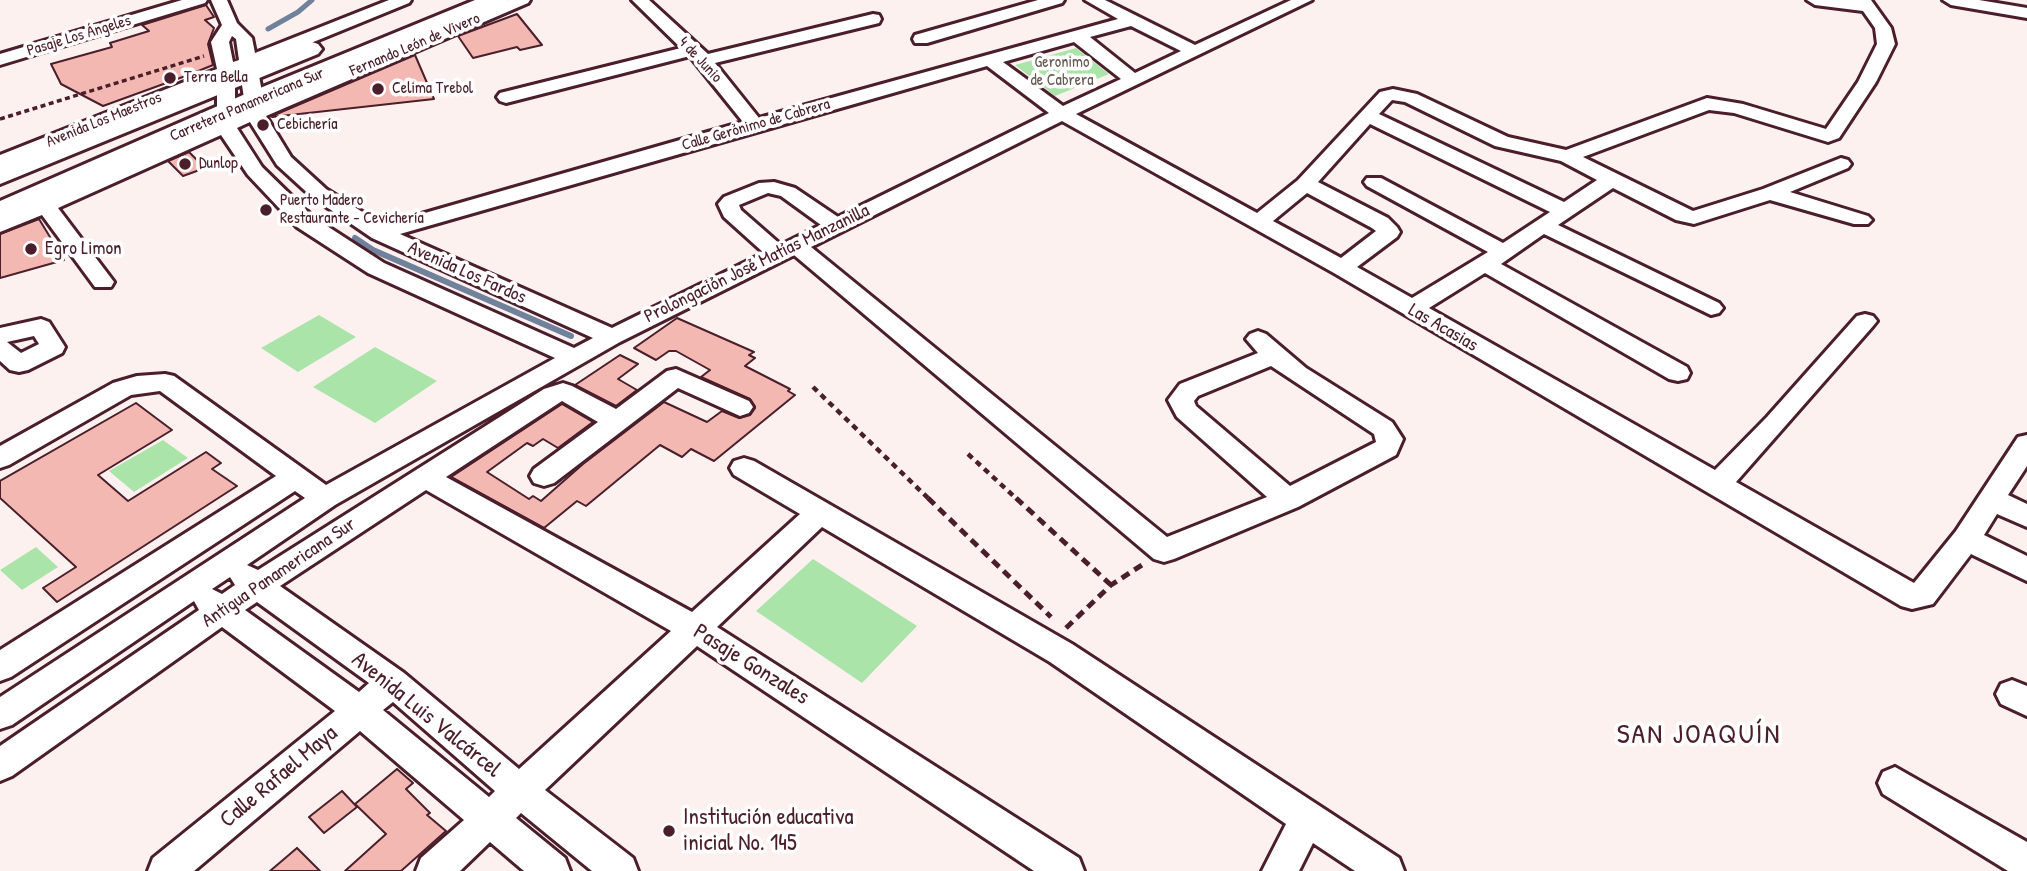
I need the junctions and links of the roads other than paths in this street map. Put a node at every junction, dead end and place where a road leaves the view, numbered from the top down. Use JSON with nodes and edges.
{"nodes":[{"id":1,"x":199,"y":0,"type":"edge"},
{"id":2,"x":219,"y":0,"type":"edge"},
{"id":3,"x":366,"y":0,"type":"edge"},
{"id":4,"x":403,"y":0,"type":"edge"},
{"id":5,"x":431,"y":0,"type":"edge"},
{"id":6,"x":496,"y":0,"type":"edge"},
{"id":7,"x":522,"y":0,"type":"edge"},
{"id":8,"x":640,"y":0,"type":"edge"},
{"id":9,"x":1056,"y":0,"type":"edge"},
{"id":10,"x":1093,"y":0,"type":"edge"},
{"id":11,"x":1815,"y":0,"type":"edge"},
{"id":12,"x":1951,"y":0,"type":"edge"},
{"id":13,"x":1290,"y":2,"type":"edge"},
{"id":14,"x":1865,"y":3,"type":"edge"},
{"id":15,"x":2027,"y":13,"type":"edge"},
{"id":16,"x":873,"y":19,"type":"dead end"},
{"id":17,"x":1133,"y":20,"type":"junction"},
{"id":18,"x":230,"y":26,"type":"junction"},
{"id":19,"x":1078,"y":36,"type":"junction"},
{"id":20,"x":921,"y":39,"type":"dead end"},
{"id":21,"x":303,"y":46,"type":"junction"},
{"id":22,"x":1195,"y":52,"type":"junction"},
{"id":23,"x":699,"y":55,"type":"junction"},
{"id":24,"x":0,"y":60,"type":"edge"},
{"id":25,"x":991,"y":61,"type":"junction"},
{"id":26,"x":236,"y":73,"type":"junction"},
{"id":27,"x":1133,"y":80,"type":"junction"},
{"id":28,"x":506,"y":97,"type":"dead end"},
{"id":29,"x":254,"y":108,"type":"junction"},
{"id":30,"x":1062,"y":114,"type":"junction"},
{"id":31,"x":1368,"y":116,"type":"junction"},
{"id":32,"x":225,"y":120,"type":"junction"},
{"id":33,"x":755,"y":125,"type":"junction"},
{"id":34,"x":1567,"y":156,"type":"junction"},
{"id":35,"x":284,"y":161,"type":"junction"},
{"id":36,"x":0,"y":162,"type":"edge"},
{"id":37,"x":1841,"y":164,"type":"dead end"},
{"id":38,"x":255,"y":172,"type":"junction"},
{"id":39,"x":0,"y":175,"type":"edge"},
{"id":40,"x":1612,"y":179,"type":"junction"},
{"id":41,"x":1374,"y":182,"type":"dead end"},
{"id":42,"x":1305,"y":184,"type":"junction"},
{"id":43,"x":1770,"y":192,"type":"junction"},
{"id":44,"x":45,"y":205,"type":"junction"},
{"id":45,"x":0,"y":212,"type":"edge"},
{"id":46,"x":1564,"y":212,"type":"junction"},
{"id":47,"x":1861,"y":220,"type":"dead end"},
{"id":48,"x":1258,"y":223,"type":"junction"},
{"id":49,"x":836,"y":225,"type":"junction"},
{"id":50,"x":0,"y":226,"type":"edge"},
{"id":51,"x":1544,"y":226,"type":"junction"},
{"id":52,"x":380,"y":233,"type":"junction"},
{"id":53,"x":787,"y":250,"type":"junction"},
{"id":54,"x":1494,"y":258,"type":"junction"},
{"id":55,"x":1342,"y":268,"type":"junction"},
{"id":56,"x":103,"y":282,"type":"dead end"},
{"id":57,"x":1712,"y":308,"type":"dead end"},
{"id":58,"x":1411,"y":309,"type":"junction"},
{"id":59,"x":1865,"y":321,"type":"dead end"},
{"id":60,"x":0,"y":336,"type":"edge"},
{"id":61,"x":612,"y":337,"type":"junction"},
{"id":62,"x":0,"y":348,"type":"edge"},
{"id":63,"x":575,"y":358,"type":"junction"},
{"id":64,"x":1678,"y":373,"type":"dead end"},
{"id":65,"x":740,"y":407,"type":"dead end"},
{"id":66,"x":616,"y":421,"type":"junction"},
{"id":67,"x":2027,"y":443,"type":"edge"},
{"id":68,"x":0,"y":458,"type":"edge"},
{"id":69,"x":744,"y":468,"type":"dead end"},
{"id":70,"x":544,"y":475,"type":"dead end"},
{"id":71,"x":296,"y":477,"type":"junction"},
{"id":72,"x":426,"y":478,"type":"junction"},
{"id":73,"x":1716,"y":486,"type":"junction"},
{"id":74,"x":325,"y":498,"type":"junction"},
{"id":75,"x":1992,"y":499,"type":"junction"},
{"id":76,"x":1288,"y":500,"type":"junction"},
{"id":77,"x":819,"y":513,"type":"junction"},
{"id":78,"x":2027,"y":516,"type":"edge"},
{"id":79,"x":1966,"y":539,"type":"junction"},
{"id":80,"x":1164,"y":551,"type":"joint"},
{"id":81,"x":229,"y":564,"type":"junction"},
{"id":82,"x":2027,"y":569,"type":"edge"},
{"id":83,"x":257,"y":586,"type":"junction"},
{"id":84,"x":194,"y":588,"type":"junction"},
{"id":85,"x":1899,"y":590,"type":"joint"},
{"id":86,"x":221,"y":611,"type":"junction"},
{"id":87,"x":696,"y":630,"type":"junction"},
{"id":88,"x":0,"y":667,"type":"edge"},
{"id":89,"x":393,"y":683,"type":"junction"},
{"id":90,"x":360,"y":711,"type":"junction"},
{"id":91,"x":0,"y":715,"type":"edge"},
{"id":92,"x":0,"y":765,"type":"edge"},
{"id":93,"x":1895,"y":783,"type":"dead end"},
{"id":94,"x":520,"y":791,"type":"junction"},
{"id":95,"x":1307,"y":818,"type":"junction"},
{"id":96,"x":489,"y":820,"type":"junction"},
{"id":97,"x":2027,"y":862,"type":"edge"},
{"id":98,"x":166,"y":871,"type":"edge"},
{"id":99,"x":434,"y":871,"type":"edge"},
{"id":100,"x":552,"y":871,"type":"edge"},
{"id":101,"x":620,"y":871,"type":"edge"},
{"id":102,"x":1066,"y":871,"type":"edge"},
{"id":103,"x":1280,"y":871,"type":"edge"},
{"id":104,"x":1386,"y":871,"type":"edge"}],
"edges":[{"from":1,"to":24,"type":"street","name":"Pasaje Los Ángeles"},
{"from":2,"to":18,"type":"street"},
{"from":3,"to":21,"type":"street"},
{"from":4,"to":21,"type":"street"},
{"from":5,"to":21,"type":"highway","name":"Carretera Panamericana Sur"},
{"from":6,"to":29,"type":"highway","name":"Carretera Panamericana Sur"},
{"from":7,"to":29,"type":"street","name":"Fernando León de Vivero"},
{"from":8,"to":23,"type":"street","name":"4 de Junio"},
{"from":9,"to":20,"type":"street"},
{"from":10,"to":17,"type":"street"},
{"from":11,"to":14,"type":"street"},
{"from":12,"to":15,"type":"street"},
{"from":13,"to":22,"type":"street","name":"Prolongación José Matías Manzanilla"},
{"from":14,"to":34,"type":"street"},
{"from":16,"to":23,"type":"street"},
{"from":17,"to":19,"type":"street","name":"Calle Gerónimo de Cabrera"},
{"from":17,"to":22,"type":"street"},
{"from":18,"to":26,"type":"street"},
{"from":18,"to":26,"type":"street"},
{"from":19,"to":25,"type":"street","name":"Calle Gerónimo de Cabrera"},
{"from":19,"to":27,"type":"street"},
{"from":21,"to":26,"type":"highway","name":"Carretera Panamericana Sur"},
{"from":22,"to":27,"type":"street","name":"Prolongación José Matías Manzanilla"},
{"from":23,"to":28,"type":"street"},
{"from":23,"to":33,"type":"street","name":"4 de Junio"},
{"from":25,"to":30,"type":"street","name":"Las Acasias"},
{"from":25,"to":33,"type":"street","name":"Calle Gerónimo de Cabrera"},
{"from":26,"to":29,"type":"street"},
{"from":26,"to":32,"type":"street"},
{"from":26,"to":36,"type":"street","name":"Avenida Los Maestros"},
{"from":26,"to":39,"type":"highway","name":"Carretera Panamericana Sur"},
{"from":27,"to":30,"type":"street","name":"Prolongación José Matías Manzanilla"},
{"from":29,"to":32,"type":"highway","name":"Carretera Panamericana Sur"},
{"from":29,"to":35,"type":"street","name":"Avenida Los Fardos"},
{"from":30,"to":48,"type":"street","name":"Las Acasias"},
{"from":30,"to":49,"type":"street","name":"Prolongación José Matías Manzanilla"},
{"from":31,"to":34,"type":"street"},
{"from":31,"to":42,"type":"street"},
{"from":31,"to":46,"type":"street"},
{"from":32,"to":38,"type":"street","name":"Avenida Los Fardos"},
{"from":32,"to":44,"type":"street"},
{"from":32,"to":45,"type":"highway","name":"Carretera Panamericana Sur"},
{"from":33,"to":52,"type":"street","name":"Calle Gerónimo de Cabrera"},
{"from":34,"to":40,"type":"street"},
{"from":35,"to":38,"type":"street"},
{"from":35,"to":52,"type":"street","name":"Avenida Los Fardos"},
{"from":37,"to":43,"type":"street"},
{"from":38,"to":63,"type":"street","name":"Avenida Los Fardos"},
{"from":40,"to":43,"type":"street"},
{"from":40,"to":46,"type":"street"},
{"from":41,"to":54,"type":"street"},
{"from":42,"to":48,"type":"street"},
{"from":42,"to":55,"type":"street"},
{"from":43,"to":47,"type":"street"},
{"from":44,"to":50,"type":"street"},
{"from":44,"to":56,"type":"street"},
{"from":46,"to":51,"type":"street"},
{"from":48,"to":55,"type":"street","name":"Las Acasias"},
{"from":49,"to":53,"type":"street","name":"Prolongación José Matías Manzanilla"},
{"from":49,"to":53,"type":"street"},
{"from":51,"to":54,"type":"street"},
{"from":51,"to":57,"type":"street"},
{"from":52,"to":61,"type":"street","name":"Avenida Los Fardos"},
{"from":53,"to":61,"type":"street","name":"Prolongación José Matías Manzanilla"},
{"from":53,"to":80,"type":"street"},
{"from":54,"to":58,"type":"street"},
{"from":54,"to":64,"type":"street"},
{"from":55,"to":58,"type":"street","name":"Las Acasias"},
{"from":58,"to":73,"type":"street","name":"Las Acasias"},
{"from":59,"to":73,"type":"street"},
{"from":60,"to":62,"type":"street"},
{"from":61,"to":63,"type":"street","name":"Prolongación José Matías Manzanilla"},
{"from":63,"to":74,"type":"street","name":"Prolongación José Matías Manzanilla"},
{"from":65,"to":66,"type":"street"},
{"from":66,"to":70,"type":"street"},
{"from":66,"to":72,"type":"street","name":"Antigua Panamericana Sur"},
{"from":67,"to":75,"type":"street"},
{"from":68,"to":71,"type":"street"},
{"from":69,"to":77,"type":"street"},
{"from":71,"to":74,"type":"street"},
{"from":71,"to":88,"type":"street"},
{"from":72,"to":83,"type":"street","name":"Antigua Panamericana Sur"},
{"from":72,"to":87,"type":"street","name":"Pasaje Gonzales"},
{"from":73,"to":85,"type":"street","name":"Las Acasias"},
{"from":74,"to":81,"type":"street","name":"Prolongación José Matías Manzanilla"},
{"from":75,"to":78,"type":"street"},
{"from":75,"to":79,"type":"street"},
{"from":76,"to":76,"type":"street"},
{"from":76,"to":80,"type":"street"},
{"from":77,"to":87,"type":"street"},
{"from":77,"to":95,"type":"street"},
{"from":79,"to":82,"type":"street"},
{"from":79,"to":85,"type":"street"},
{"from":81,"to":83,"type":"street","name":"Avenida Luis Valcárcel"},
{"from":81,"to":84,"type":"street"},
{"from":83,"to":86,"type":"street","name":"Antigua Panamericana Sur"},
{"from":83,"to":89,"type":"street","name":"Avenida Luis Valcárcel"},
{"from":84,"to":86,"type":"street","name":"Avenida Luis Valcárcel"},
{"from":84,"to":91,"type":"street"},
{"from":86,"to":90,"type":"street","name":"Avenida Luis Valcárcel"},
{"from":86,"to":92,"type":"street","name":"Antigua Panamericana Sur"},
{"from":87,"to":94,"type":"street"},
{"from":87,"to":102,"type":"street","name":"Pasaje Gonzales"},
{"from":89,"to":90,"type":"street","name":"Calle Rafael Maya"},
{"from":89,"to":94,"type":"street","name":"Avenida Luis Valcárcel"},
{"from":90,"to":96,"type":"street","name":"Avenida Luis Valcárcel"},
{"from":90,"to":98,"type":"street","name":"Calle Rafael Maya"},
{"from":93,"to":97,"type":"street"},
{"from":94,"to":96,"type":"street"},
{"from":94,"to":101,"type":"street","name":"Avenida Luis Valcárcel"},
{"from":95,"to":103,"type":"street"},
{"from":95,"to":104,"type":"street"},
{"from":96,"to":99,"type":"street"},
{"from":96,"to":100,"type":"street","name":"Avenida Luis Valcárcel"}]}
